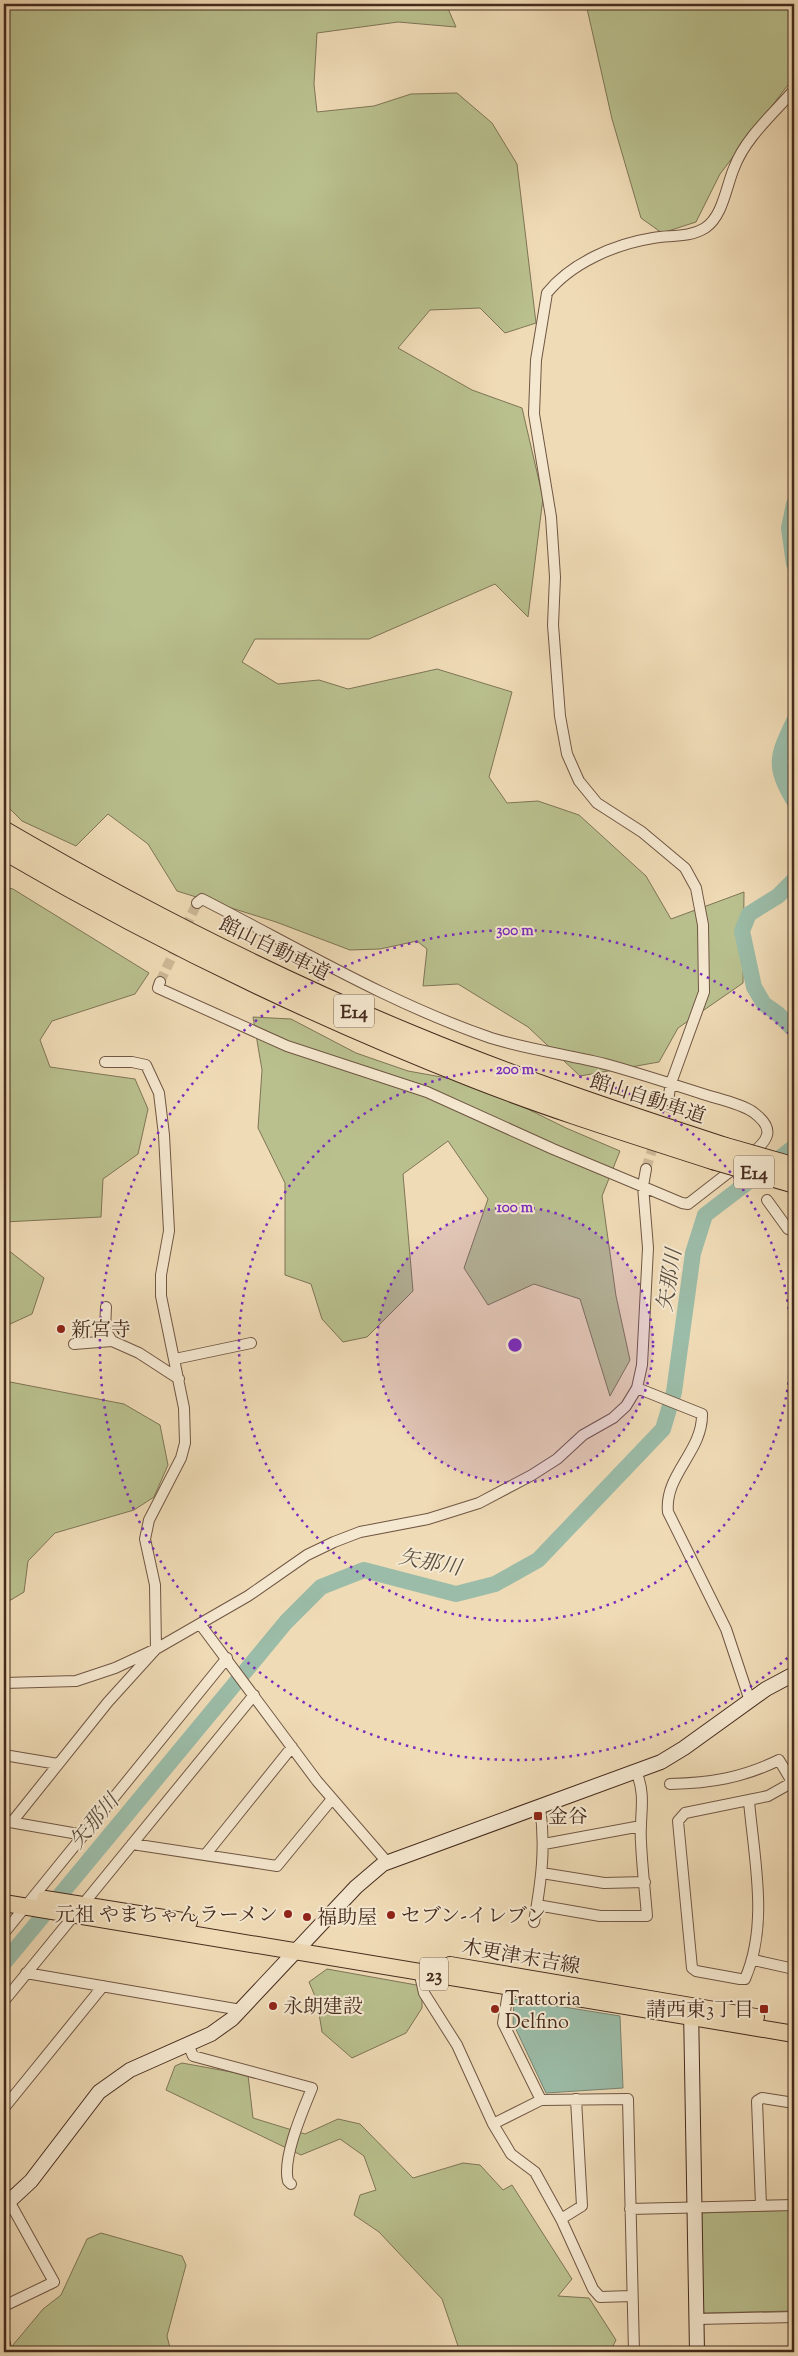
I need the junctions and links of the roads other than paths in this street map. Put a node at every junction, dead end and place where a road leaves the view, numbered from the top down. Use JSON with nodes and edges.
{"nodes":[{"id":1,"x":794,"y":90,"type":"edge"},
{"id":2,"x":4,"y":831,"type":"edge"},
{"id":3,"x":4,"y":850,"type":"edge"},
{"id":4,"x":197,"y":903,"type":"dead end"},
{"id":5,"x":160,"y":982,"type":"dead end"},
{"id":6,"x":106,"y":1062,"type":"dead end"},
{"id":7,"x":671,"y":1083,"type":"junction"},
{"id":8,"x":668,"y":1100,"type":"tunnel mouth"},
{"id":9,"x":719,"y":1153,"type":"junction"},
{"id":10,"x":646,"y":1169,"type":"tunnel mouth"},
{"id":11,"x":794,"y":1178,"type":"edge"},
{"id":12,"x":643,"y":1186,"type":"junction"},
{"id":13,"x":767,"y":1200,"type":"dead end"},
{"id":14,"x":794,"y":1231,"type":"edge"},
{"id":15,"x":106,"y":1307,"type":"dead end"},
{"id":16,"x":112,"y":1341,"type":"junction"},
{"id":17,"x":251,"y":1343,"type":"dead end"},
{"id":18,"x":74,"y":1344,"type":"dead end"},
{"id":19,"x":175,"y":1359,"type":"junction"},
{"id":20,"x":179,"y":1378,"type":"junction"},
{"id":21,"x":637,"y":1388,"type":"junction"},
{"id":22,"x":200,"y":1624,"type":"junction"},
{"id":23,"x":156,"y":1649,"type":"junction"},
{"id":24,"x":229,"y":1661,"type":"junction"},
{"id":25,"x":794,"y":1674,"type":"edge"},
{"id":26,"x":4,"y":1683,"type":"edge"},
{"id":27,"x":252,"y":1693,"type":"junction"},
{"id":28,"x":750,"y":1701,"type":"junction"},
{"id":29,"x":292,"y":1747,"type":"junction"},
{"id":30,"x":4,"y":1756,"type":"edge"},
{"id":31,"x":58,"y":1764,"type":"junction"},
{"id":32,"x":636,"y":1772,"type":"junction"},
{"id":33,"x":794,"y":1783,"type":"edge"},
{"id":34,"x":670,"y":1784,"type":"dead end"},
{"id":35,"x":332,"y":1799,"type":"junction"},
{"id":36,"x":748,"y":1801,"type":"junction"},
{"id":37,"x":540,"y":1807,"type":"junction"},
{"id":38,"x":8,"y":1821,"type":"edge"},
{"id":39,"x":641,"y":1826,"type":"junction"},
{"id":40,"x":84,"y":1835,"type":"junction"},
{"id":41,"x":132,"y":1844,"type":"junction"},
{"id":42,"x":544,"y":1844,"type":"junction"},
{"id":43,"x":206,"y":1854,"type":"junction"},
{"id":44,"x":387,"y":1862,"type":"junction"},
{"id":45,"x":542,"y":1873,"type":"junction"},
{"id":46,"x":645,"y":1882,"type":"junction"},
{"id":47,"x":4,"y":1892,"type":"edge"},
{"id":48,"x":29,"y":1902,"type":"junction"},
{"id":49,"x":4,"y":1903,"type":"edge"},
{"id":50,"x":537,"y":1905,"type":"junction"},
{"id":51,"x":78,"y":1910,"type":"junction"},
{"id":52,"x":534,"y":1922,"type":"dead end"},
{"id":53,"x":4,"y":1933,"type":"edge"},
{"id":54,"x":302,"y":1946,"type":"junction"},
{"id":55,"x":754,"y":1960,"type":"junction"},
{"id":56,"x":794,"y":1969,"type":"edge"},
{"id":57,"x":418,"y":1971,"type":"junction"},
{"id":58,"x":26,"y":1973,"type":"junction"},
{"id":59,"x":103,"y":1986,"type":"junction"},
{"id":60,"x":509,"y":1987,"type":"junction"},
{"id":61,"x":4,"y":2001,"type":"edge"},
{"id":62,"x":241,"y":2010,"type":"junction"},
{"id":63,"x":691,"y":2012,"type":"junction"},
{"id":64,"x":794,"y":2023,"type":"edge"},
{"id":65,"x":794,"y":2034,"type":"edge"},
{"id":66,"x":188,"y":2044,"type":"junction"},
{"id":67,"x":576,"y":2099,"type":"junction"},
{"id":68,"x":541,"y":2100,"type":"junction"},
{"id":69,"x":794,"y":2103,"type":"edge"},
{"id":70,"x":4,"y":2108,"type":"edge"},
{"id":71,"x":493,"y":2124,"type":"junction"},
{"id":72,"x":291,"y":2184,"type":"dead end"},
{"id":73,"x":6,"y":2204,"type":"edge"},
{"id":74,"x":794,"y":2205,"type":"edge"},
{"id":75,"x":760,"y":2206,"type":"junction"},
{"id":76,"x":694,"y":2207,"type":"junction"},
{"id":77,"x":630,"y":2209,"type":"junction"},
{"id":78,"x":561,"y":2219,"type":"junction"},
{"id":79,"x":632,"y":2296,"type":"junction"},
{"id":80,"x":4,"y":2306,"type":"edge"},
{"id":81,"x":794,"y":2317,"type":"edge"},
{"id":82,"x":696,"y":2319,"type":"junction"},
{"id":83,"x":4,"y":2340,"type":"edge"},
{"id":84,"x":7,"y":2352,"type":"edge"},
{"id":85,"x":634,"y":2352,"type":"edge"},
{"id":86,"x":697,"y":2352,"type":"edge"}],
"edges":[{"from":1,"to":7,"type":"street"},
{"from":2,"to":9,"type":"highway","name":"館山自動車道","number":"E14"},
{"from":3,"to":9,"type":"highway","name":"館山自動車道","number":"E14"},
{"from":4,"to":7,"type":"street"},
{"from":5,"to":12,"type":"street"},
{"from":6,"to":19,"type":"street"},
{"from":7,"to":8,"type":"street"},
{"from":7,"to":12,"type":"street"},
{"from":9,"to":11,"type":"highway","name":"館山自動車道","number":"E14","bridge":true},
{"from":10,"to":12,"type":"street"},
{"from":12,"to":21,"type":"street"},
{"from":13,"to":14,"type":"street"},
{"from":15,"to":16,"type":"street"},
{"from":16,"to":18,"type":"street"},
{"from":16,"to":20,"type":"street"},
{"from":17,"to":19,"type":"street"},
{"from":19,"to":20,"type":"street"},
{"from":20,"to":23,"type":"street"},
{"from":21,"to":22,"type":"street"},
{"from":21,"to":28,"type":"street"},
{"from":22,"to":23,"type":"street"},
{"from":22,"to":24,"type":"street"},
{"from":23,"to":26,"type":"street"},
{"from":23,"to":31,"type":"street"},
{"from":24,"to":27,"type":"street"},
{"from":24,"to":40,"type":"street"},
{"from":25,"to":28,"type":"street"},
{"from":27,"to":29,"type":"street"},
{"from":27,"to":41,"type":"street"},
{"from":28,"to":32,"type":"street"},
{"from":29,"to":35,"type":"street"},
{"from":29,"to":43,"type":"street"},
{"from":30,"to":31,"type":"street"},
{"from":31,"to":38,"type":"street"},
{"from":32,"to":37,"type":"street"},
{"from":32,"to":39,"type":"street"},
{"from":33,"to":34,"type":"street"},
{"from":33,"to":36,"type":"street"},
{"from":35,"to":43,"type":"street"},
{"from":35,"to":44,"type":"street"},
{"from":36,"to":55,"type":"street"},
{"from":36,"to":55,"type":"street"},
{"from":37,"to":42,"type":"street"},
{"from":37,"to":44,"type":"street"},
{"from":38,"to":40,"type":"street"},
{"from":39,"to":42,"type":"street"},
{"from":39,"to":46,"type":"street"},
{"from":40,"to":48,"type":"street"},
{"from":41,"to":43,"type":"street"},
{"from":41,"to":51,"type":"street"},
{"from":42,"to":45,"type":"street"},
{"from":44,"to":54,"type":"street"},
{"from":45,"to":46,"type":"street"},
{"from":45,"to":50,"type":"street"},
{"from":46,"to":50,"type":"street"},
{"from":47,"to":48,"type":"main road","name":"木更津末吉線","number":"23"},
{"from":48,"to":49,"type":"main road","name":"木更津末吉線","number":"23"},
{"from":48,"to":51,"type":"main road","name":"木更津末吉線","number":"23"},
{"from":48,"to":53,"type":"street"},
{"from":50,"to":52,"type":"street"},
{"from":51,"to":54,"type":"main road","name":"木更津末吉線","number":"23"},
{"from":51,"to":58,"type":"street"},
{"from":54,"to":57,"type":"main road","name":"木更津末吉線","number":"23"},
{"from":54,"to":62,"type":"street"},
{"from":54,"to":63,"type":"main road","name":"木更津末吉線","number":"23"},
{"from":55,"to":56,"type":"street"},
{"from":57,"to":60,"type":"main road","name":"木更津末吉線","number":"23"},
{"from":57,"to":71,"type":"street"},
{"from":58,"to":59,"type":"street"},
{"from":58,"to":61,"type":"street"},
{"from":59,"to":62,"type":"street"},
{"from":59,"to":70,"type":"street"},
{"from":60,"to":63,"type":"main road","name":"木更津末吉線","number":"23"},
{"from":60,"to":68,"type":"street"},
{"from":62,"to":66,"type":"street"},
{"from":63,"to":64,"type":"main road","name":"木更津末吉線","number":"23"},
{"from":63,"to":65,"type":"main road","name":"木更津末吉線","number":"23"},
{"from":63,"to":76,"type":"street"},
{"from":66,"to":72,"type":"street"},
{"from":66,"to":73,"type":"street"},
{"from":67,"to":68,"type":"street"},
{"from":67,"to":77,"type":"street"},
{"from":67,"to":78,"type":"street"},
{"from":68,"to":71,"type":"street"},
{"from":69,"to":75,"type":"street"},
{"from":71,"to":78,"type":"street"},
{"from":73,"to":80,"type":"street"},
{"from":74,"to":75,"type":"street"},
{"from":75,"to":76,"type":"street"},
{"from":76,"to":77,"type":"street"},
{"from":76,"to":82,"type":"street"},
{"from":77,"to":79,"type":"street"},
{"from":78,"to":79,"type":"street"},
{"from":79,"to":85,"type":"street"},
{"from":81,"to":82,"type":"street"},
{"from":82,"to":86,"type":"street"},
{"from":83,"to":84,"type":"street"}]}
